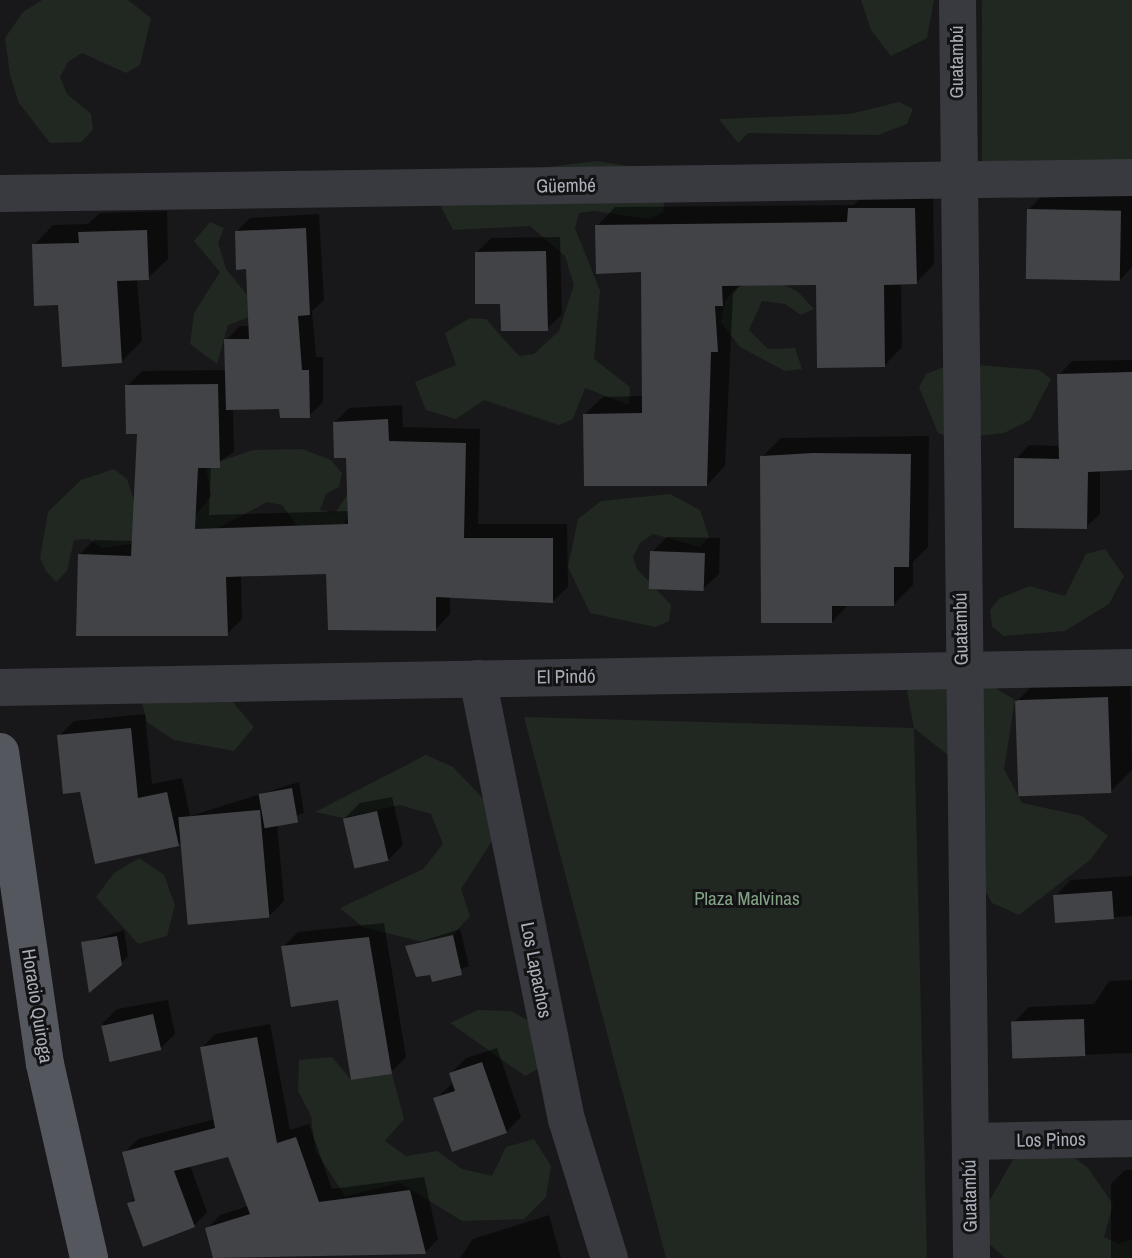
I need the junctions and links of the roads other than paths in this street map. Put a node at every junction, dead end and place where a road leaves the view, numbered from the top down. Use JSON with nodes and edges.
{"nodes":[{"id":1,"x":957,"y":0,"type":"edge"},
{"id":2,"x":1132,"y":177,"type":"edge"},
{"id":3,"x":956,"y":180,"type":"junction"},
{"id":4,"x":0,"y":193,"type":"edge"},
{"id":5,"x":1132,"y":667,"type":"edge"},
{"id":6,"x":961,"y":669,"type":"junction"},
{"id":7,"x":477,"y":678,"type":"junction"},
{"id":8,"x":0,"y":687,"type":"edge"},
{"id":9,"x":0,"y":752,"type":"edge"},
{"id":10,"x":1132,"y":1138,"type":"edge"},
{"id":11,"x":970,"y":1141,"type":"junction"},
{"id":12,"x":89,"y":1258,"type":"edge"},
{"id":13,"x":609,"y":1258,"type":"edge"},
{"id":14,"x":971,"y":1258,"type":"edge"}],
"edges":[{"from":1,"to":3,"type":"street","name":"Guatambú"},
{"from":2,"to":3,"type":"street","name":"Güembé"},
{"from":3,"to":4,"type":"street","name":"Güembé"},
{"from":3,"to":6,"type":"street","name":"Guatambú"},
{"from":5,"to":6,"type":"street","name":"El Pindó"},
{"from":6,"to":7,"type":"street","name":"El Pindó"},
{"from":6,"to":11,"type":"street","name":"Guatambú"},
{"from":7,"to":8,"type":"street","name":"El Pindó"},
{"from":7,"to":13,"type":"street","name":"Los Lapachos"},
{"from":9,"to":12,"type":"main road","name":"Horacio Quiroga"},
{"from":10,"to":11,"type":"street","name":"Los Pinos"},
{"from":11,"to":14,"type":"street","name":"Guatambú"}]}
